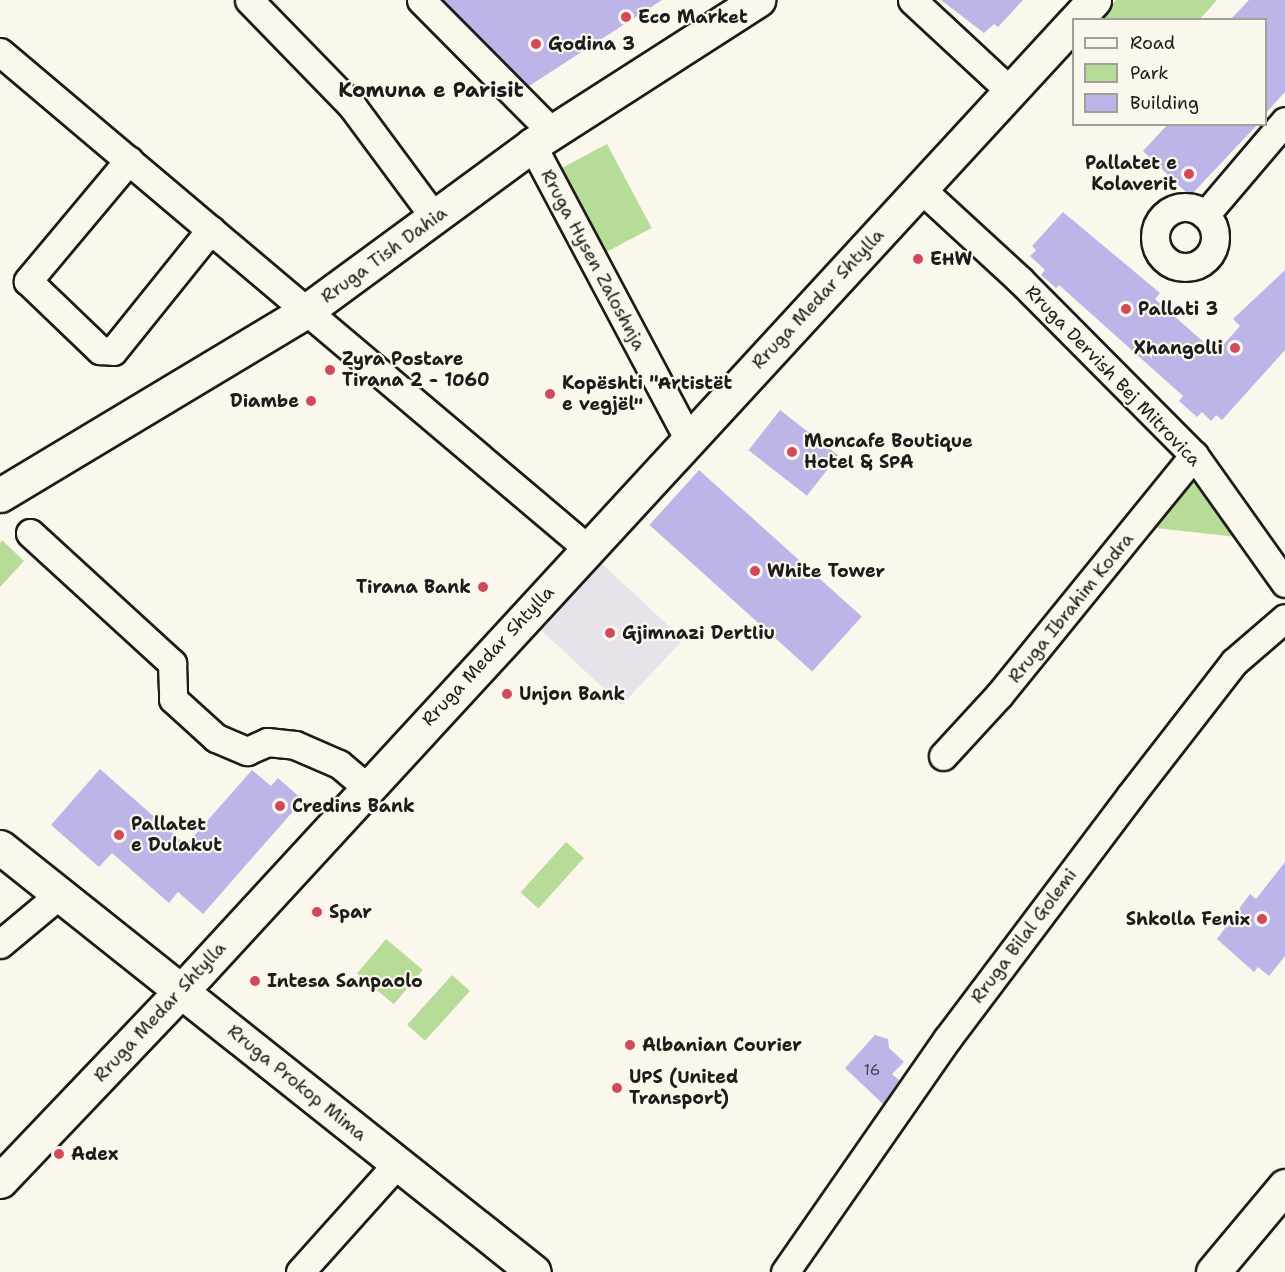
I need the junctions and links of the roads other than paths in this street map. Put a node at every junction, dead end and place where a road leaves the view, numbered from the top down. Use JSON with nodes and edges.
{"nodes":[{"id":1,"x":249,"y":0,"type":"edge"},
{"id":2,"x":421,"y":0,"type":"edge"},
{"id":3,"x":758,"y":0,"type":"edge"},
{"id":4,"x":912,"y":0,"type":"edge"},
{"id":5,"x":1094,"y":0,"type":"edge"},
{"id":6,"x":1078,"y":18,"type":"edge"},
{"id":7,"x":1072,"y":24,"type":"edge"},
{"id":8,"x":0,"y":52,"type":"edge"},
{"id":9,"x":1010,"y":91,"type":"junction"},
{"id":10,"x":1285,"y":121,"type":"edge"},
{"id":11,"x":542,"y":138,"type":"junction"},
{"id":12,"x":129,"y":160,"type":"junction"},
{"id":13,"x":920,"y":188,"type":"junction"},
{"id":14,"x":1205,"y":215,"type":"dead end"},
{"id":15,"x":435,"y":218,"type":"junction"},
{"id":16,"x":211,"y":229,"type":"junction"},
{"id":17,"x":309,"y":309,"type":"junction"},
{"id":18,"x":688,"y":439,"type":"junction"},
{"id":19,"x":1194,"y":455,"type":"junction"},
{"id":20,"x":0,"y":495,"type":"edge"},
{"id":21,"x":30,"y":533,"type":"dead end"},
{"id":22,"x":587,"y":548,"type":"junction"},
{"id":23,"x":1285,"y":583,"type":"edge"},
{"id":24,"x":1285,"y":618,"type":"edge"},
{"id":25,"x":943,"y":756,"type":"dead end"},
{"id":26,"x":366,"y":787,"type":"junction"},
{"id":27,"x":0,"y":847,"type":"edge"},
{"id":28,"x":60,"y":894,"type":"junction"},
{"id":29,"x":0,"y":945,"type":"edge"},
{"id":30,"x":182,"y":990,"type":"junction"},
{"id":31,"x":397,"y":1164,"type":"junction"},
{"id":32,"x":0,"y":1181,"type":"edge"},
{"id":33,"x":1285,"y":1186,"type":"edge"},
{"id":34,"x":300,"y":1272,"type":"edge"},
{"id":35,"x":534,"y":1272,"type":"edge"},
{"id":36,"x":785,"y":1272,"type":"edge"},
{"id":37,"x":1213,"y":1272,"type":"edge"}],
"edges":[{"from":1,"to":15,"type":"street"},
{"from":2,"to":11,"type":"street","name":"Rruga Hysen Zaloshnja"},
{"from":3,"to":11,"type":"street","name":"Rruga Tish Dahia"},
{"from":4,"to":9,"type":"street"},
{"from":5,"to":6,"type":"street","name":"Rruga Medar Shtylla"},
{"from":7,"to":9,"type":"street","name":"Rruga Medar Shtylla"},
{"from":8,"to":12,"type":"street"},
{"from":9,"to":13,"type":"street","name":"Rruga Medar Shtylla"},
{"from":10,"to":14,"type":"street"},
{"from":11,"to":15,"type":"street","name":"Rruga Tish Dahia"},
{"from":11,"to":18,"type":"street","name":"Rruga Hysen Zaloshnja"},
{"from":12,"to":16,"type":"street"},
{"from":12,"to":16,"type":"street"},
{"from":13,"to":18,"type":"street","name":"Rruga Medar Shtylla"},
{"from":13,"to":19,"type":"street","name":"Rruga Dervish Bej Mitrovica"},
{"from":15,"to":17,"type":"street","name":"Rruga Tish Dahia"},
{"from":16,"to":17,"type":"street"},
{"from":17,"to":20,"type":"street","name":"Rruga Tish Dahia"},
{"from":17,"to":22,"type":"street"},
{"from":18,"to":22,"type":"street","name":"Rruga Medar Shtylla"},
{"from":19,"to":23,"type":"street","name":"Rruga Dervish Bej Mitrovica"},
{"from":19,"to":25,"type":"street","name":"Rruga Ibrahim Kodra"},
{"from":21,"to":26,"type":"street"},
{"from":22,"to":26,"type":"street","name":"Rruga Medar Shtylla"},
{"from":24,"to":36,"type":"street","name":"Rruga Bilal Golemi"},
{"from":26,"to":30,"type":"street","name":"Rruga Medar Shtylla"},
{"from":27,"to":28,"type":"street","name":"Rruga Prokop Mima"},
{"from":28,"to":29,"type":"street"},
{"from":28,"to":30,"type":"street","name":"Rruga Prokop Mima"},
{"from":30,"to":31,"type":"street","name":"Rruga Prokop Mima"},
{"from":30,"to":32,"type":"street","name":"Rruga Medar Shtylla"},
{"from":31,"to":34,"type":"street"},
{"from":31,"to":35,"type":"street","name":"Rruga Prokop Mima"},
{"from":33,"to":37,"type":"street"}]}
